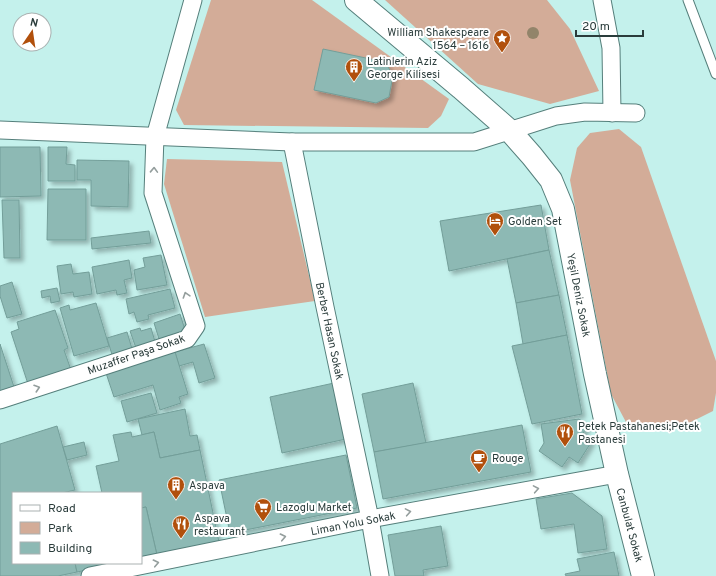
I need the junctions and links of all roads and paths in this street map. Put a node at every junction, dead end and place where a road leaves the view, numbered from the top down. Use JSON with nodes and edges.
{"nodes":[{"id":1,"x":193,"y":0,"type":"edge"},
{"id":2,"x":356,"y":0,"type":"edge"},
{"id":3,"x":602,"y":0,"type":"edge"},
{"id":4,"x":688,"y":0,"type":"edge"},
{"id":5,"x":716,"y":74,"type":"edge"},
{"id":6,"x":612,"y":113,"type":"junction"},
{"id":7,"x":636,"y":113,"type":"dead end"},
{"id":8,"x":0,"y":130,"type":"edge"},
{"id":9,"x":510,"y":132,"type":"junction"},
{"id":10,"x":155,"y":137,"type":"junction"},
{"id":11,"x":292,"y":142,"type":"junction"},
{"id":12,"x":0,"y":400,"type":"edge"},
{"id":13,"x":617,"y":474,"type":"junction"},
{"id":14,"x":370,"y":519,"type":"junction"},
{"id":15,"x":90,"y":576,"type":"edge"},
{"id":16,"x":380,"y":576,"type":"edge"},
{"id":17,"x":643,"y":576,"type":"edge"}],
"edges":[{"from":1,"to":10,"type":"street"},
{"from":2,"to":9,"type":"main road","name":"Yeşil Deniz Sokak"},
{"from":3,"to":6,"type":"street"},
{"from":4,"to":5,"type":"lane"},
{"from":6,"to":7,"type":"street"},
{"from":6,"to":9,"type":"street"},
{"from":8,"to":10,"type":"street"},
{"from":9,"to":11,"type":"street"},
{"from":9,"to":13,"type":"main road","name":"Yeşil Deniz Sokak"},
{"from":10,"to":11,"type":"street"},
{"from":12,"to":10,"type":"street","name":"Muzaffer Paşa Sokak","one_way":true},
{"from":11,"to":14,"type":"street","name":"Berber Hasan Sokak"},
{"from":14,"to":13,"type":"street","name":"Liman Yolu Sokak","one_way":true},
{"from":13,"to":17,"type":"main road","name":"Canbulat Sokak"},
{"from":15,"to":14,"type":"street","name":"Liman Yolu Sokak","one_way":true},
{"from":14,"to":16,"type":"street","name":"Berber Hasan Sokak"}]}
